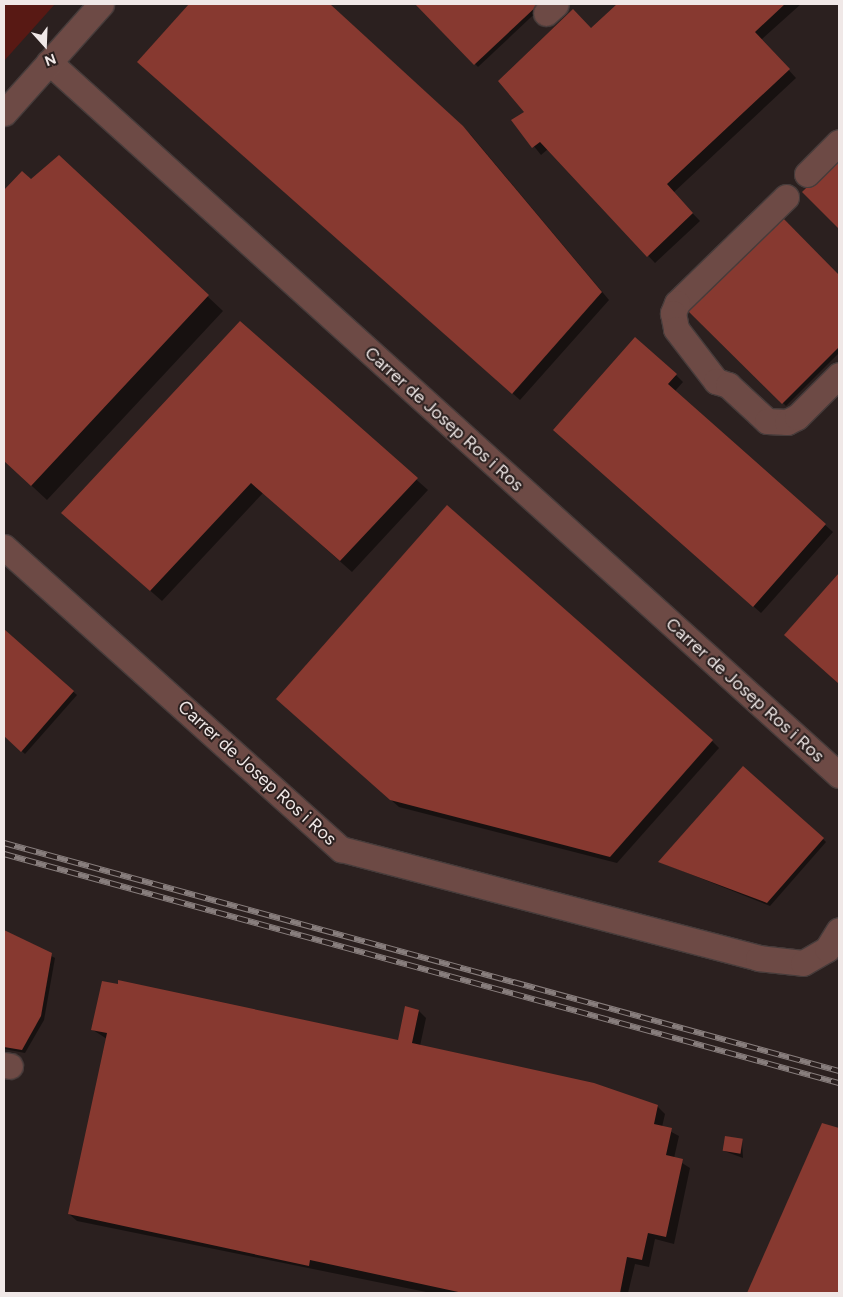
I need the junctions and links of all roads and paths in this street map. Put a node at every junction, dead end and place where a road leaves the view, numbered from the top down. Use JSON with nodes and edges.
{"nodes":[{"id":1,"x":101,"y":4,"type":"edge"},
{"id":2,"x":49,"y":62,"type":"junction"},
{"id":3,"x":4,"y":113,"type":"edge"},
{"id":4,"x":839,"y":142,"type":"edge"},
{"id":5,"x":807,"y":174,"type":"dead end"},
{"id":6,"x":786,"y":197,"type":"dead end"},
{"id":7,"x":839,"y":375,"type":"edge"},
{"id":8,"x":4,"y":547,"type":"edge"},
{"id":9,"x":839,"y":776,"type":"edge"},
{"id":10,"x":839,"y":930,"type":"edge"}],
"edges":[{"from":1,"to":2,"type":"street"},
{"from":2,"to":3,"type":"street"},
{"from":2,"to":9,"type":"street","name":"Carrer de Josep Ros i Ros"},
{"from":4,"to":5,"type":"street"},
{"from":6,"to":7,"type":"street"},
{"from":8,"to":10,"type":"street","name":"Carrer de Josep Ros i Ros"}]}
